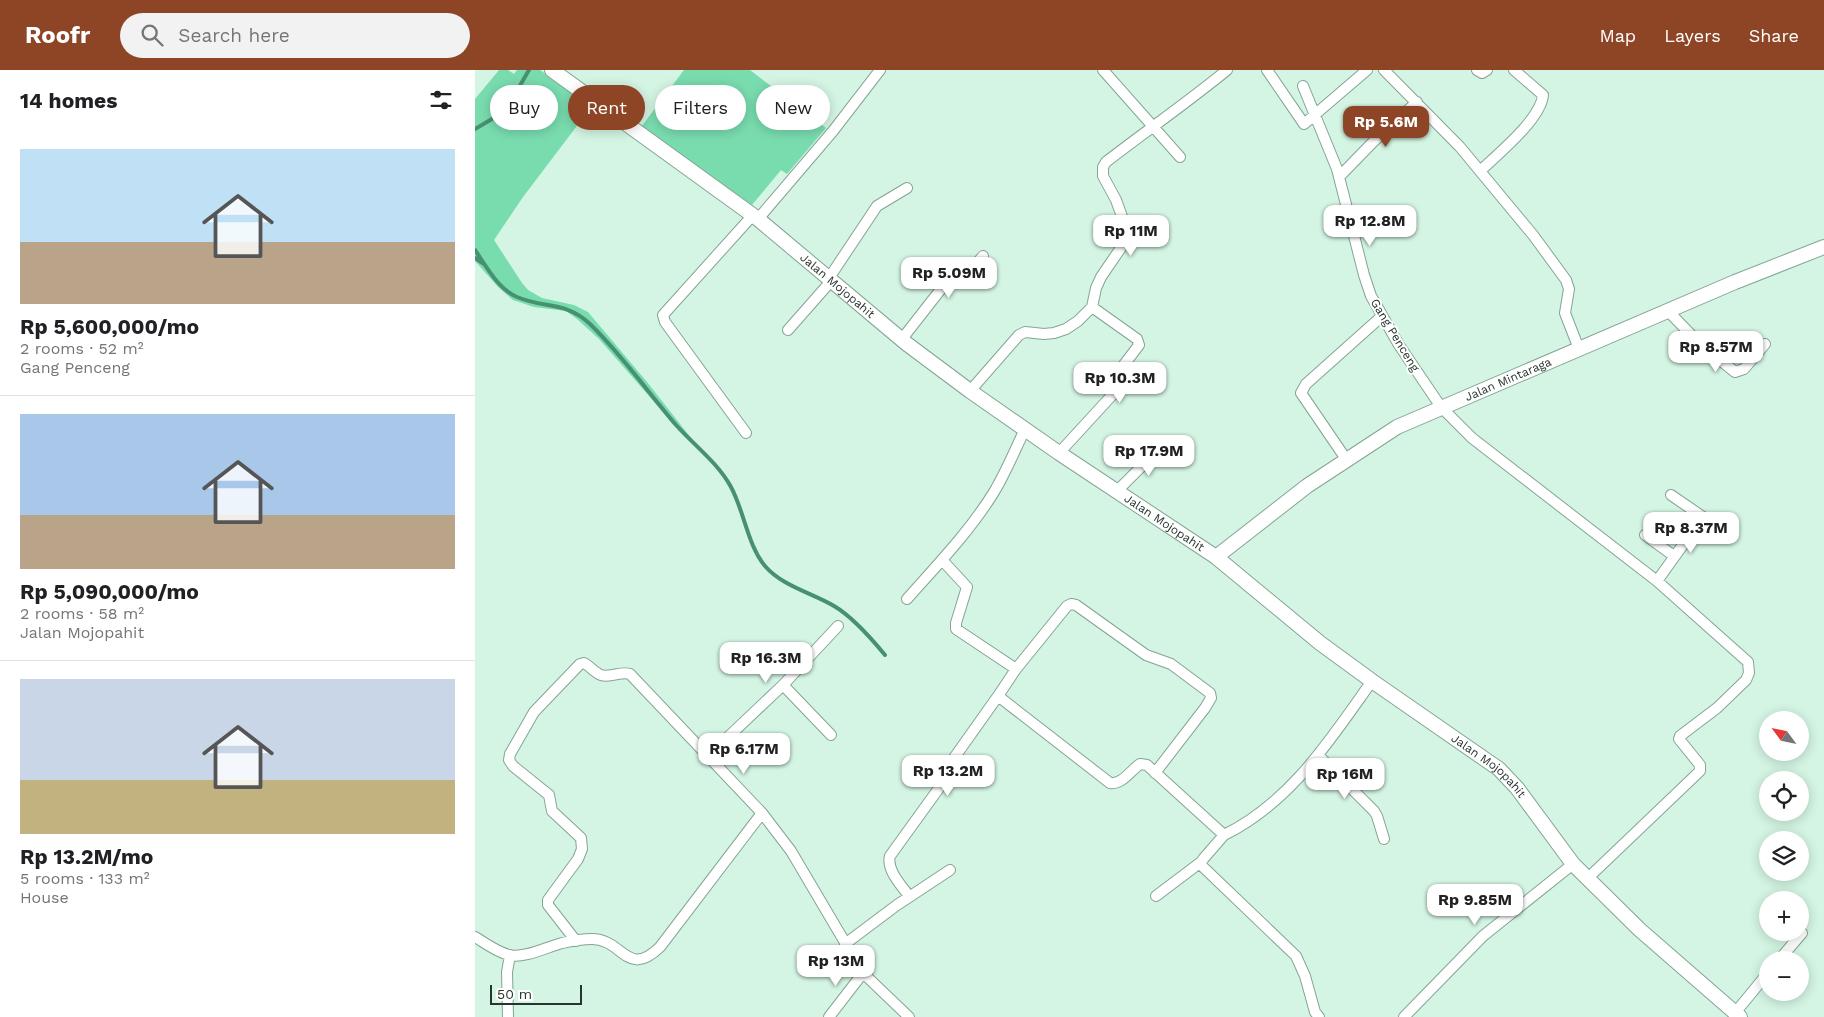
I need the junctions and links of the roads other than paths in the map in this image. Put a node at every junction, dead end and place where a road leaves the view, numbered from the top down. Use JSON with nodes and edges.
{"nodes":[{"id":1,"x":552,"y":70,"type":"edge"},
{"id":2,"x":880,"y":70,"type":"edge"},
{"id":3,"x":1103,"y":70,"type":"edge"},
{"id":4,"x":1227,"y":70,"type":"edge"},
{"id":5,"x":1267,"y":70,"type":"edge"},
{"id":6,"x":1367,"y":70,"type":"edge"},
{"id":7,"x":1384,"y":70,"type":"edge"},
{"id":8,"x":1477,"y":70,"type":"edge"},
{"id":9,"x":1487,"y":70,"type":"edge"},
{"id":10,"x":1514,"y":70,"type":"edge"},
{"id":11,"x":1303,"y":86,"type":"dead end"},
{"id":12,"x":1417,"y":102,"type":"junction"},
{"id":13,"x":1152,"y":126,"type":"junction"},
{"id":14,"x":1179,"y":157,"type":"dead end"},
{"id":15,"x":1480,"y":171,"type":"junction"},
{"id":16,"x":1339,"y":178,"type":"junction"},
{"id":17,"x":907,"y":188,"type":"dead end"},
{"id":18,"x":755,"y":217,"type":"junction"},
{"id":19,"x":1824,"y":247,"type":"edge"},
{"id":20,"x":983,"y":256,"type":"dead end"},
{"id":21,"x":830,"y":279,"type":"junction"},
{"id":22,"x":1092,"y":307,"type":"junction"},
{"id":23,"x":1669,"y":312,"type":"junction"},
{"id":24,"x":1381,"y":316,"type":"junction"},
{"id":25,"x":787,"y":330,"type":"dead end"},
{"id":26,"x":902,"y":339,"type":"junction"},
{"id":27,"x":1765,"y":344,"type":"dead end"},
{"id":28,"x":1579,"y":349,"type":"junction"},
{"id":29,"x":970,"y":391,"type":"junction"},
{"id":30,"x":1441,"y":407,"type":"junction"},
{"id":31,"x":1025,"y":430,"type":"junction"},
{"id":32,"x":747,"y":433,"type":"dead end"},
{"id":33,"x":1163,"y":445,"type":"dead end"},
{"id":34,"x":1059,"y":453,"type":"junction"},
{"id":35,"x":1346,"y":459,"type":"junction"},
{"id":36,"x":1116,"y":492,"type":"junction"},
{"id":37,"x":1671,"y":495,"type":"dead end"},
{"id":38,"x":1703,"y":517,"type":"junction"},
{"id":39,"x":1645,"y":535,"type":"dead end"},
{"id":40,"x":1726,"y":535,"type":"dead end"},
{"id":41,"x":1674,"y":556,"type":"junction"},
{"id":42,"x":1216,"y":557,"type":"junction"},
{"id":43,"x":942,"y":560,"type":"junction"},
{"id":44,"x":1657,"y":581,"type":"junction"},
{"id":45,"x":907,"y":598,"type":"dead end"},
{"id":46,"x":838,"y":626,"type":"dead end"},
{"id":47,"x":1016,"y":669,"type":"junction"},
{"id":48,"x":1372,"y":681,"type":"junction"},
{"id":49,"x":783,"y":685,"type":"junction"},
{"id":50,"x":998,"y":696,"type":"junction"},
{"id":51,"x":831,"y":735,"type":"dead end"},
{"id":52,"x":1317,"y":755,"type":"junction"},
{"id":53,"x":708,"y":756,"type":"junction"},
{"id":54,"x":1155,"y":773,"type":"junction"},
{"id":55,"x":762,"y":813,"type":"junction"},
{"id":56,"x":1224,"y":835,"type":"junction"},
{"id":57,"x":1384,"y":839,"type":"dead end"},
{"id":58,"x":1201,"y":862,"type":"junction"},
{"id":59,"x":1573,"y":864,"type":"junction"},
{"id":60,"x":950,"y":870,"type":"dead end"},
{"id":61,"x":1589,"y":878,"type":"junction"},
{"id":62,"x":909,"y":896,"type":"junction"},
{"id":63,"x":1155,"y":896,"type":"dead end"},
{"id":64,"x":475,"y":937,"type":"edge"},
{"id":65,"x":576,"y":941,"type":"junction"},
{"id":66,"x":1796,"y":941,"type":"edge"},
{"id":67,"x":845,"y":944,"type":"junction"},
{"id":68,"x":1787,"y":951,"type":"edge"},
{"id":69,"x":509,"y":955,"type":"junction"},
{"id":70,"x":863,"y":973,"type":"junction"},
{"id":71,"x":1759,"y":985,"type":"edge"},
{"id":72,"x":1738,"y":1015,"type":"edge"},
{"id":73,"x":508,"y":1017,"type":"edge"},
{"id":74,"x":829,"y":1017,"type":"edge"},
{"id":75,"x":909,"y":1017,"type":"edge"},
{"id":76,"x":1319,"y":1017,"type":"edge"},
{"id":77,"x":1405,"y":1017,"type":"edge"}],
"edges":[{"from":1,"to":18,"type":"street","name":"Jalan Mojopahit"},
{"from":2,"to":18,"type":"street"},
{"from":3,"to":13,"type":"street"},
{"from":4,"to":13,"type":"street"},
{"from":5,"to":6,"type":"street"},
{"from":7,"to":12,"type":"street"},
{"from":8,"to":9,"type":"street"},
{"from":10,"to":15,"type":"street"},
{"from":11,"to":16,"type":"street","name":"Gang Penceng"},
{"from":12,"to":15,"type":"street"},
{"from":12,"to":16,"type":"street"},
{"from":13,"to":14,"type":"street"},
{"from":13,"to":22,"type":"street"},
{"from":15,"to":28,"type":"street"},
{"from":16,"to":24,"type":"street","name":"Gang Penceng"},
{"from":17,"to":21,"type":"street"},
{"from":18,"to":21,"type":"street","name":"Jalan Mojopahit"},
{"from":18,"to":32,"type":"street"},
{"from":19,"to":23,"type":"street","name":"Jalan Mintaraga"},
{"from":20,"to":26,"type":"street"},
{"from":21,"to":25,"type":"street"},
{"from":21,"to":26,"type":"street","name":"Jalan Mojopahit"},
{"from":22,"to":29,"type":"street"},
{"from":22,"to":34,"type":"street"},
{"from":23,"to":27,"type":"street"},
{"from":23,"to":28,"type":"street","name":"Jalan Mintaraga"},
{"from":24,"to":30,"type":"street","name":"Gang Penceng"},
{"from":24,"to":35,"type":"street"},
{"from":26,"to":29,"type":"street","name":"Jalan Mojopahit"},
{"from":28,"to":30,"type":"street","name":"Jalan Mintaraga"},
{"from":29,"to":31,"type":"street","name":"Jalan Mojopahit"},
{"from":30,"to":35,"type":"street","name":"Jalan Mintaraga"},
{"from":30,"to":44,"type":"street","name":"Gang Penceng"},
{"from":31,"to":34,"type":"street","name":"Jalan Mojopahit"},
{"from":31,"to":43,"type":"street"},
{"from":33,"to":36,"type":"street"},
{"from":34,"to":36,"type":"street","name":"Jalan Mojopahit"},
{"from":35,"to":42,"type":"street","name":"Jalan Mintaraga"},
{"from":36,"to":42,"type":"street","name":"Jalan Mojopahit"},
{"from":37,"to":38,"type":"street"},
{"from":38,"to":40,"type":"street"},
{"from":38,"to":41,"type":"street"},
{"from":39,"to":41,"type":"street"},
{"from":41,"to":44,"type":"street"},
{"from":42,"to":48,"type":"street","name":"Jalan Mojopahit"},
{"from":43,"to":45,"type":"street"},
{"from":43,"to":47,"type":"street"},
{"from":44,"to":61,"type":"street","name":"Gang Penceng"},
{"from":46,"to":49,"type":"street"},
{"from":47,"to":50,"type":"street"},
{"from":47,"to":54,"type":"street"},
{"from":48,"to":52,"type":"street"},
{"from":48,"to":59,"type":"street","name":"Jalan Mojopahit"},
{"from":49,"to":51,"type":"street"},
{"from":49,"to":53,"type":"street"},
{"from":50,"to":54,"type":"street"},
{"from":50,"to":62,"type":"street"},
{"from":52,"to":56,"type":"street"},
{"from":52,"to":57,"type":"street"},
{"from":53,"to":55,"type":"street"},
{"from":53,"to":65,"type":"street"},
{"from":54,"to":56,"type":"street"},
{"from":55,"to":65,"type":"street"},
{"from":55,"to":67,"type":"street"},
{"from":56,"to":58,"type":"street"},
{"from":58,"to":63,"type":"street"},
{"from":58,"to":76,"type":"street"},
{"from":59,"to":61,"type":"street","name":"Jalan Mojopahit"},
{"from":59,"to":77,"type":"street"},
{"from":60,"to":62,"type":"street"},
{"from":61,"to":72,"type":"street","name":"Jalan Mojopahit"},
{"from":62,"to":67,"type":"street"},
{"from":64,"to":69,"type":"street"},
{"from":65,"to":69,"type":"street"},
{"from":66,"to":68,"type":"street"},
{"from":67,"to":70,"type":"street"},
{"from":69,"to":73,"type":"street"},
{"from":70,"to":74,"type":"street"},
{"from":70,"to":75,"type":"street"},
{"from":71,"to":72,"type":"street"}]}
